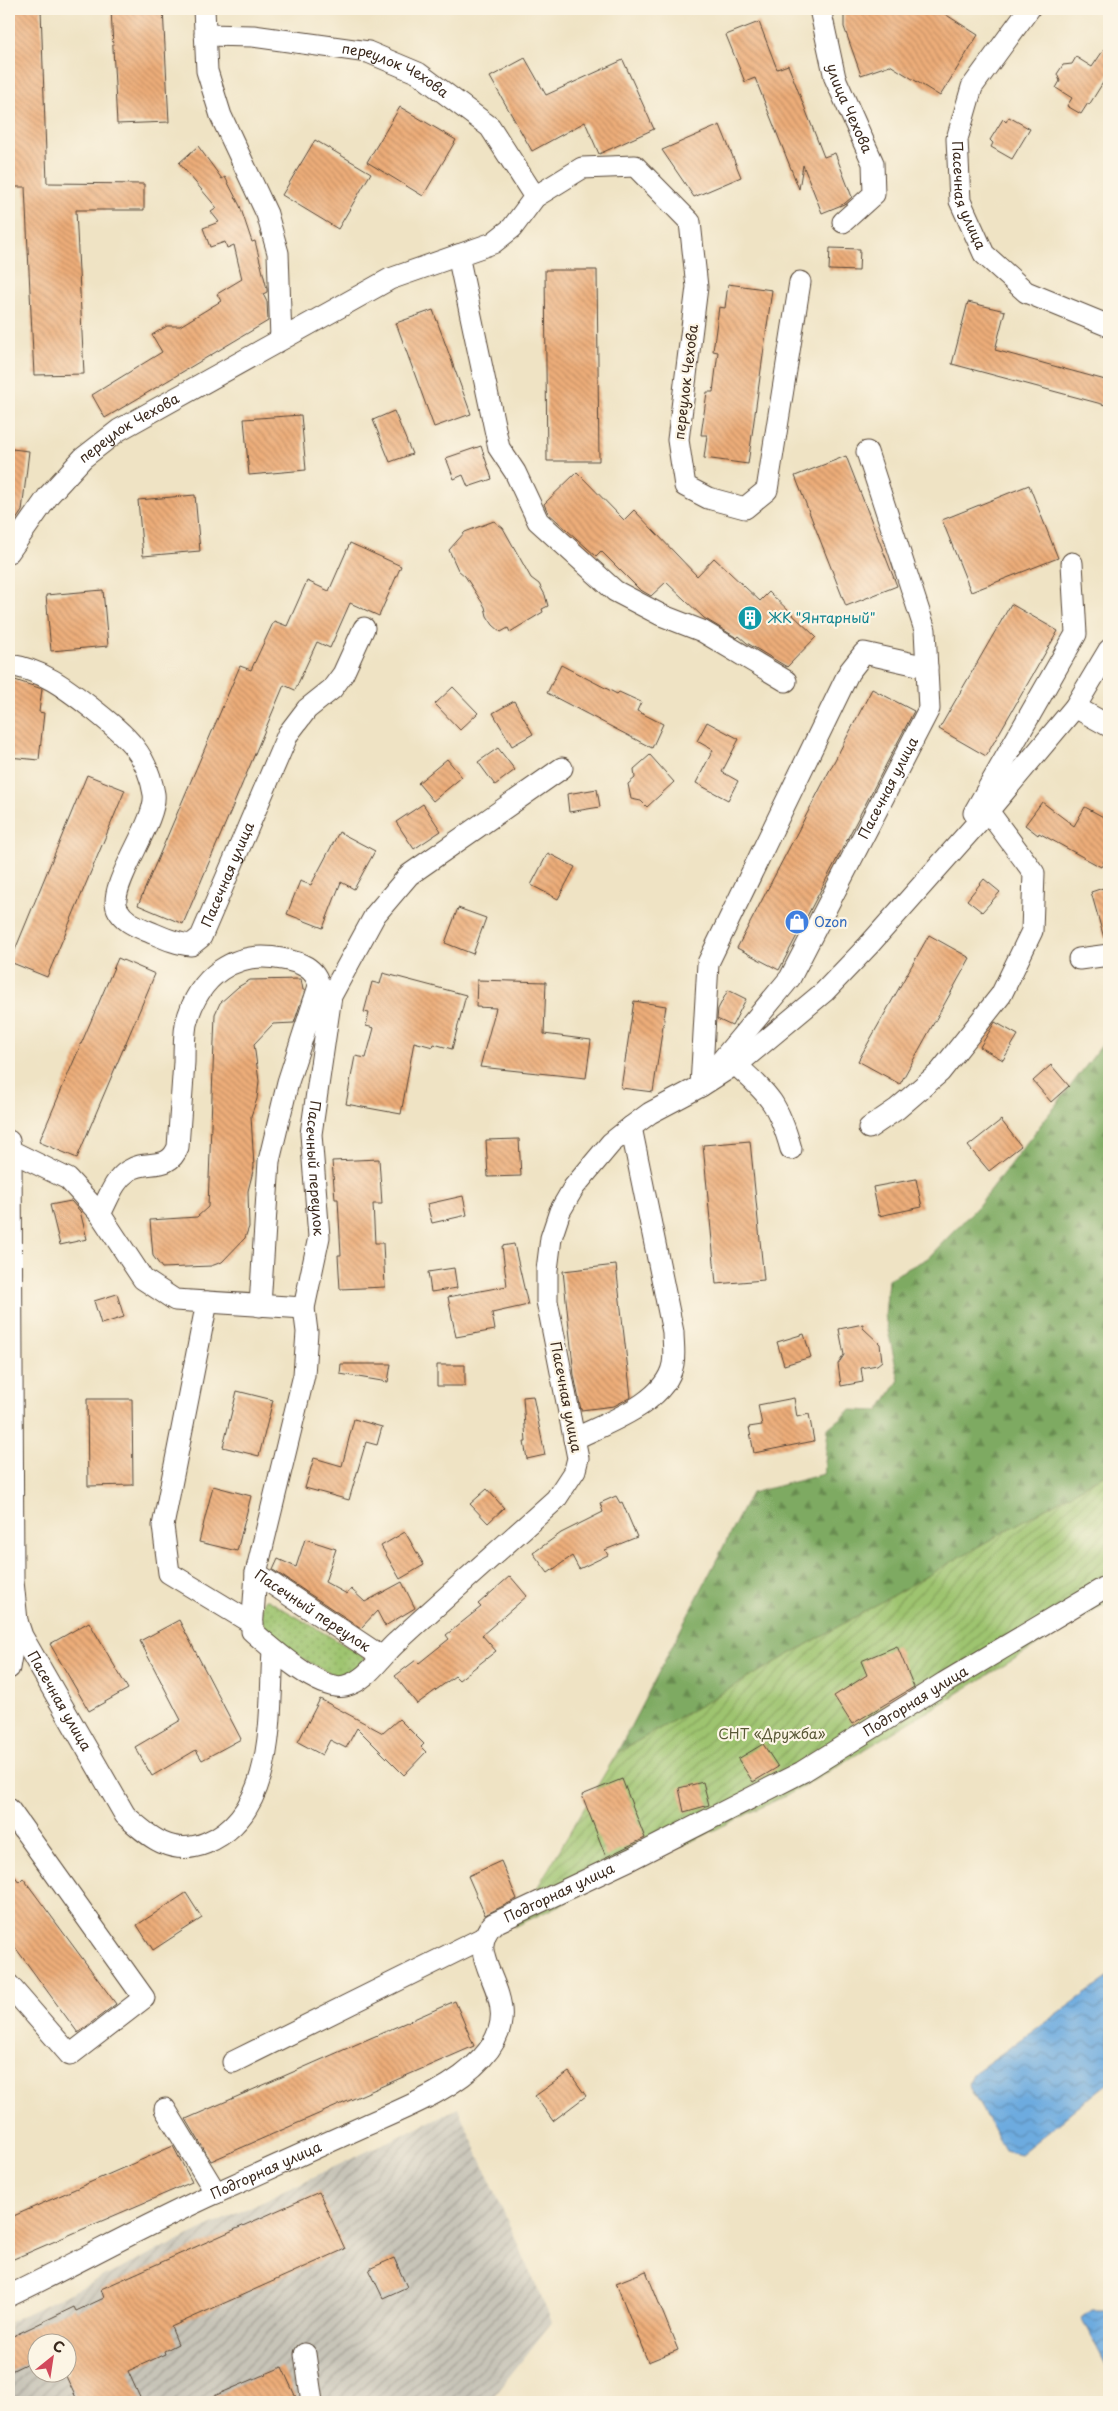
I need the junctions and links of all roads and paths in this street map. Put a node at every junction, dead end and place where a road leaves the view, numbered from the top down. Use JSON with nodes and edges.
{"nodes":[{"id":1,"x":204,"y":9,"type":"edge"},
{"id":2,"x":820,"y":9,"type":"edge"},
{"id":3,"x":1029,"y":9,"type":"edge"},
{"id":4,"x":205,"y":35,"type":"junction"},
{"id":5,"x":535,"y":198,"type":"junction"},
{"id":6,"x":843,"y":222,"type":"dead end"},
{"id":7,"x":458,"y":256,"type":"junction"},
{"id":8,"x":800,"y":282,"type":"dead end"},
{"id":9,"x":1109,"y":326,"type":"edge"},
{"id":10,"x":281,"y":339,"type":"junction"},
{"id":11,"x":867,"y":452,"type":"dead end"},
{"id":12,"x":9,"y":552,"type":"edge"},
{"id":13,"x":1072,"y":563,"type":"dead end"},
{"id":14,"x":364,"y":628,"type":"dead end"},
{"id":15,"x":1109,"y":650,"type":"edge"},
{"id":16,"x":9,"y":665,"type":"edge"},
{"id":17,"x":927,"y":667,"type":"junction"},
{"id":18,"x":786,"y":680,"type":"dead end"},
{"id":19,"x":1075,"y":707,"type":"junction"},
{"id":20,"x":1109,"y":726,"type":"edge"},
{"id":21,"x":562,"y":768,"type":"dead end"},
{"id":22,"x":988,"y":811,"type":"junction"},
{"id":23,"x":950,"y":854,"type":"junction"},
{"id":24,"x":1109,"y":955,"type":"edge"},
{"id":25,"x":1079,"y":959,"type":"dead end"},
{"id":26,"x":735,"y":1064,"type":"junction"},
{"id":27,"x":701,"y":1086,"type":"junction"},
{"id":28,"x":631,"y":1127,"type":"junction"},
{"id":29,"x":869,"y":1128,"type":"dead end"},
{"id":30,"x":10,"y":1146,"type":"edge"},
{"id":31,"x":791,"y":1150,"type":"dead end"},
{"id":32,"x":100,"y":1214,"type":"junction"},
{"id":33,"x":207,"y":1302,"type":"junction"},
{"id":34,"x":260,"y":1306,"type":"dead end"},
{"id":35,"x":304,"y":1308,"type":"junction"},
{"id":36,"x":574,"y":1439,"type":"junction"},
{"id":37,"x":256,"y":1573,"type":"junction"},
{"id":38,"x":1109,"y":1585,"type":"edge"},
{"id":39,"x":17,"y":1622,"type":"junction"},
{"id":40,"x":253,"y":1624,"type":"junction"},
{"id":41,"x":273,"y":1650,"type":"junction"},
{"id":42,"x":382,"y":1657,"type":"junction"},
{"id":43,"x":9,"y":1668,"type":"edge"},
{"id":44,"x":9,"y":1809,"type":"edge"},
{"id":45,"x":483,"y":1938,"type":"junction"},
{"id":46,"x":9,"y":1985,"type":"edge"},
{"id":47,"x":233,"y":2062,"type":"dead end"},
{"id":48,"x":165,"y":2109,"type":"dead end"},
{"id":49,"x":216,"y":2193,"type":"junction"},
{"id":50,"x":9,"y":2296,"type":"edge"},
{"id":51,"x":306,"y":2354,"type":"dead end"},
{"id":52,"x":312,"y":2402,"type":"edge"}],
"edges":[{"from":1,"to":4,"type":"street"},
{"from":2,"to":6,"type":"street","name":"улица Чехова"},
{"from":3,"to":9,"type":"street","name":"Пасечная улица"},
{"from":4,"to":5,"type":"street","name":"переулок Чехова"},
{"from":4,"to":10,"type":"street"},
{"from":5,"to":7,"type":"street","name":"переулок Чехова"},
{"from":5,"to":8,"type":"street","name":"переулок Чехова"},
{"from":7,"to":10,"type":"street","name":"переулок Чехова"},
{"from":7,"to":18,"type":"street"},
{"from":10,"to":12,"type":"street","name":"переулок Чехова"},
{"from":11,"to":17,"type":"street","name":"Пасечная улица"},
{"from":13,"to":23,"type":"street"},
{"from":14,"to":16,"type":"street","name":"Пасечная улица"},
{"from":15,"to":19,"type":"street","name":"Пасечная улица"},
{"from":17,"to":27,"type":"street","name":"Пасечная улица"},
{"from":17,"to":27,"type":"street"},
{"from":19,"to":20,"type":"street"},
{"from":19,"to":22,"type":"street","name":"Пасечная улица"},
{"from":21,"to":35,"type":"street","name":"Пасечный переулок"},
{"from":22,"to":23,"type":"street","name":"Пасечная улица"},
{"from":22,"to":29,"type":"street"},
{"from":23,"to":26,"type":"street","name":"Пасечная улица"},
{"from":24,"to":25,"type":"street"},
{"from":26,"to":27,"type":"street","name":"Пасечная улица"},
{"from":26,"to":31,"type":"street"},
{"from":27,"to":28,"type":"street","name":"Пасечная улица"},
{"from":28,"to":36,"type":"street","name":"Пасечная улица"},
{"from":28,"to":36,"type":"street"},
{"from":30,"to":32,"type":"street","name":"Пасечная улица"},
{"from":30,"to":39,"type":"street","name":"Пасечная улица"},
{"from":32,"to":33,"type":"street","name":"Пасечная улица"},
{"from":32,"to":34,"type":"street"},
{"from":33,"to":35,"type":"street","name":"Пасечная улица"},
{"from":33,"to":40,"type":"street"},
{"from":35,"to":37,"type":"street","name":"Пасечный переулок"},
{"from":36,"to":42,"type":"street","name":"Пасечная улица"},
{"from":37,"to":40,"type":"street"},
{"from":37,"to":42,"type":"street","name":"Пасечный переулок"},
{"from":38,"to":45,"type":"street","name":"Подгорная улица"},
{"from":39,"to":41,"type":"street","name":"Пасечная улица"},
{"from":39,"to":43,"type":"street"},
{"from":40,"to":41,"type":"street","name":"Пасечная улица"},
{"from":41,"to":42,"type":"street","name":"Пасечная улица"},
{"from":44,"to":46,"type":"street"},
{"from":45,"to":47,"type":"street"},
{"from":45,"to":49,"type":"street","name":"Подгорная улица"},
{"from":48,"to":49,"type":"street"},
{"from":49,"to":50,"type":"street","name":"Подгорная улица"},
{"from":51,"to":52,"type":"street"}]}
